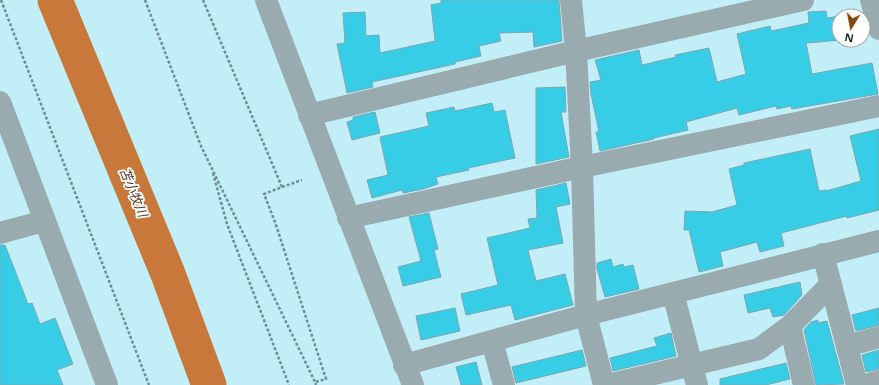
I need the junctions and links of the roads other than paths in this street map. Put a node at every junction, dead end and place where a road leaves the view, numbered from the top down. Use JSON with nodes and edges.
{"nodes":[{"id":1,"x":266,"y":0,"type":"edge"},
{"id":2,"x":571,"y":0,"type":"edge"},
{"id":3,"x":803,"y":0,"type":"edge"},
{"id":4,"x":871,"y":0,"type":"edge"},
{"id":5,"x":879,"y":29,"type":"edge"},
{"id":6,"x":576,"y":51,"type":"junction"},
{"id":7,"x":0,"y":102,"type":"edge"},
{"id":8,"x":879,"y":106,"type":"edge"},
{"id":9,"x":309,"y":116,"type":"junction"},
{"id":10,"x":582,"y":167,"type":"junction"},
{"id":11,"x":348,"y":218,"type":"junction"},
{"id":12,"x":44,"y":221,"type":"junction"},
{"id":13,"x":0,"y":233,"type":"edge"},
{"id":14,"x":879,"y":241,"type":"edge"},
{"id":15,"x":823,"y":254,"type":"junction"},
{"id":16,"x":831,"y":284,"type":"junction"},
{"id":17,"x":673,"y":293,"type":"junction"},
{"id":18,"x":586,"y":315,"type":"junction"},
{"id":19,"x":790,"y":326,"type":"junction"},
{"id":20,"x":879,"y":337,"type":"edge"},
{"id":21,"x":492,"y":341,"type":"junction"},
{"id":22,"x":847,"y":346,"type":"junction"},
{"id":23,"x":404,"y":365,"type":"junction"},
{"id":24,"x":694,"y":375,"type":"edge"},
{"id":25,"x":879,"y":381,"type":"edge"},
{"id":26,"x":799,"y":384,"type":"edge"},
{"id":27,"x":107,"y":385,"type":"edge"},
{"id":28,"x":413,"y":385,"type":"edge"},
{"id":29,"x":504,"y":385,"type":"edge"},
{"id":30,"x":604,"y":385,"type":"edge"},
{"id":31,"x":608,"y":385,"type":"edge"},
{"id":32,"x":858,"y":385,"type":"edge"},
{"id":33,"x":866,"y":385,"type":"edge"}],
"edges":[{"from":1,"to":9,"type":"street"},
{"from":2,"to":6,"type":"street"},
{"from":3,"to":6,"type":"street"},
{"from":4,"to":5,"type":"street"},
{"from":6,"to":9,"type":"street"},
{"from":6,"to":10,"type":"street"},
{"from":7,"to":12,"type":"street"},
{"from":8,"to":10,"type":"street"},
{"from":9,"to":11,"type":"street"},
{"from":10,"to":11,"type":"street"},
{"from":10,"to":18,"type":"street"},
{"from":11,"to":23,"type":"street"},
{"from":12,"to":13,"type":"street"},
{"from":12,"to":27,"type":"street"},
{"from":14,"to":15,"type":"street"},
{"from":15,"to":16,"type":"street"},
{"from":15,"to":17,"type":"street"},
{"from":16,"to":19,"type":"street"},
{"from":16,"to":22,"type":"street"},
{"from":17,"to":18,"type":"street"},
{"from":17,"to":24,"type":"street"},
{"from":18,"to":21,"type":"street"},
{"from":18,"to":30,"type":"street"},
{"from":19,"to":24,"type":"street"},
{"from":19,"to":26,"type":"street"},
{"from":20,"to":22,"type":"street"},
{"from":21,"to":23,"type":"street"},
{"from":21,"to":29,"type":"street"},
{"from":22,"to":32,"type":"street"},
{"from":23,"to":28,"type":"street"},
{"from":24,"to":31,"type":"street"},
{"from":25,"to":33,"type":"street"}]}
